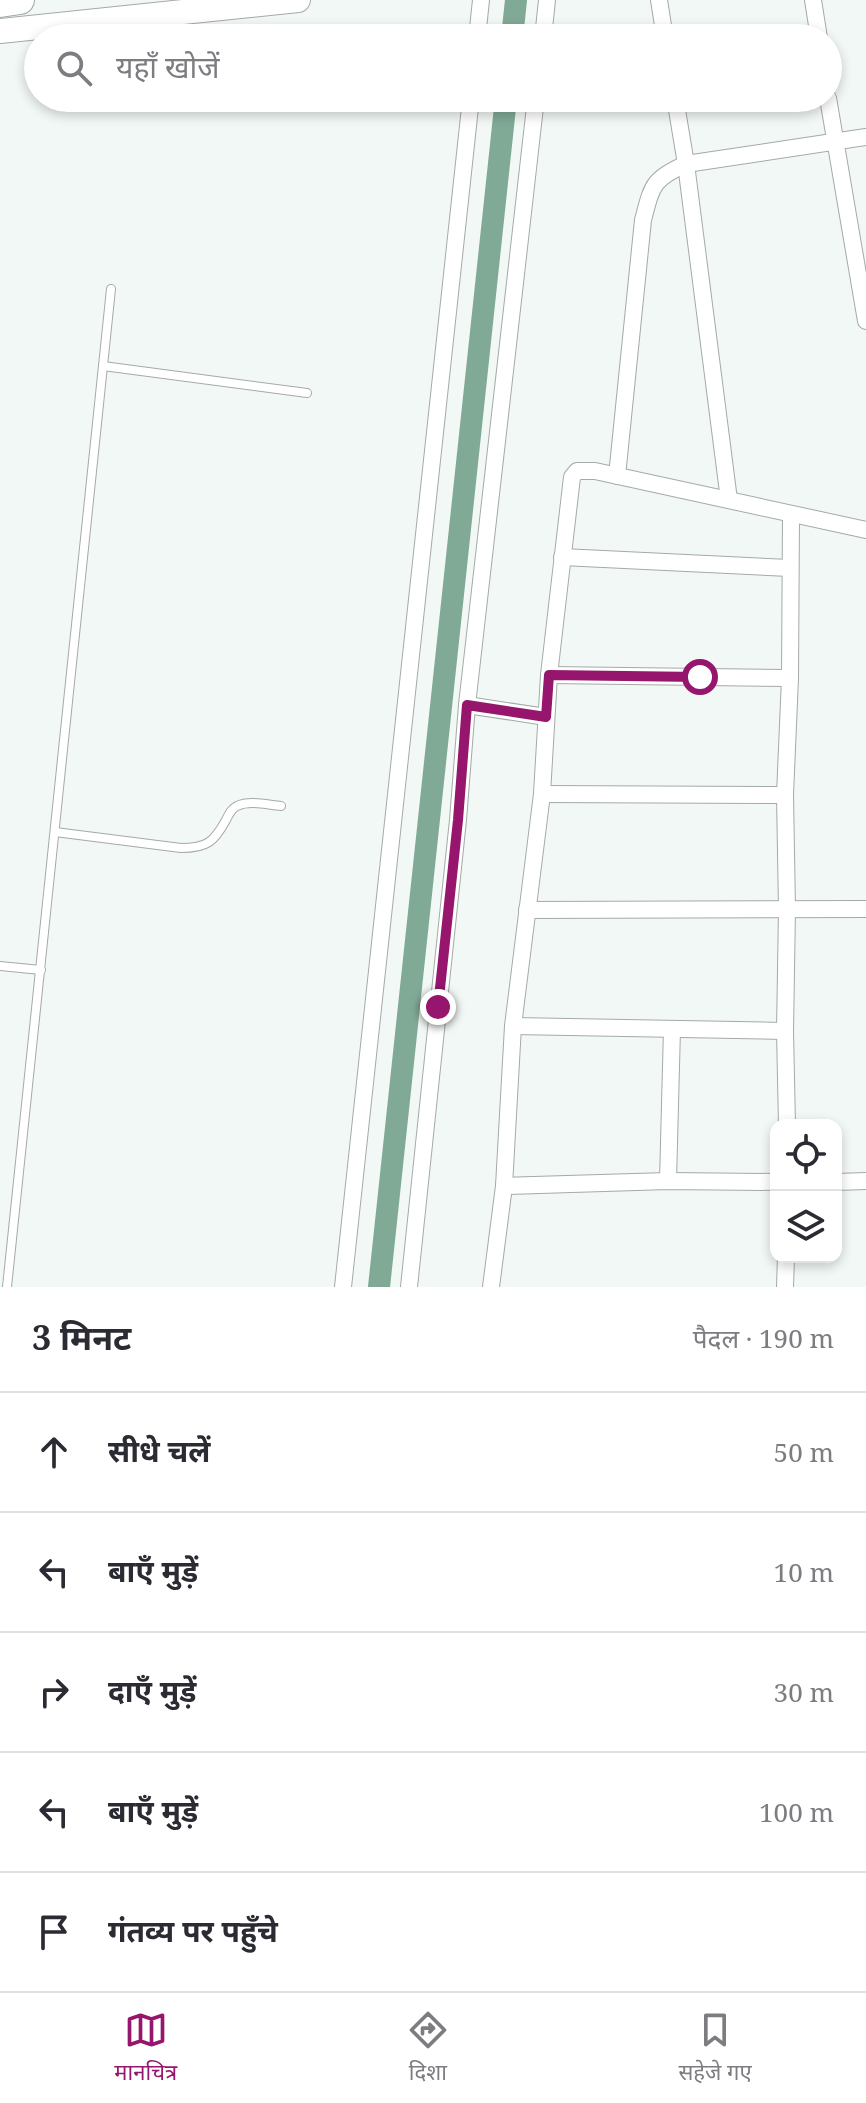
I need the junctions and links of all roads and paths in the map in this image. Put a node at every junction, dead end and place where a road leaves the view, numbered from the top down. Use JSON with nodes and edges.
{"nodes":[{"id":1,"x":20,"y":0,"type":"edge"},
{"id":2,"x":298,"y":0,"type":"edge"},
{"id":3,"x":481,"y":0,"type":"edge"},
{"id":4,"x":547,"y":0,"type":"edge"},
{"id":5,"x":659,"y":0,"type":"edge"},
{"id":6,"x":813,"y":0,"type":"edge"},
{"id":7,"x":0,"y":3,"type":"edge"},
{"id":8,"x":67,"y":24,"type":"edge"},
{"id":9,"x":478,"y":24,"type":"edge"},
{"id":10,"x":544,"y":24,"type":"edge"},
{"id":11,"x":663,"y":24,"type":"edge"},
{"id":12,"x":817,"y":24,"type":"edge"},
{"id":13,"x":24,"y":29,"type":"edge"},
{"id":14,"x":0,"y":31,"type":"edge"},
{"id":15,"x":469,"y":112,"type":"edge"},
{"id":16,"x":534,"y":112,"type":"edge"},
{"id":17,"x":677,"y":112,"type":"edge"},
{"id":18,"x":830,"y":112,"type":"edge"},
{"id":19,"x":866,"y":137,"type":"edge"},
{"id":20,"x":835,"y":142,"type":"junction"},
{"id":21,"x":686,"y":164,"type":"junction"},
{"id":22,"x":111,"y":289,"type":"dead end"},
{"id":23,"x":866,"y":321,"type":"edge"},
{"id":24,"x":103,"y":366,"type":"junction"},
{"id":25,"x":307,"y":393,"type":"dead end"},
{"id":26,"x":617,"y":476,"type":"junction"},
{"id":27,"x":729,"y":500,"type":"junction"},
{"id":28,"x":791,"y":514,"type":"junction"},
{"id":29,"x":866,"y":530,"type":"edge"},
{"id":30,"x":562,"y":557,"type":"junction"},
{"id":31,"x":790,"y":568,"type":"junction"},
{"id":32,"x":549,"y":675,"type":"junction"},
{"id":33,"x":790,"y":678,"type":"junction"},
{"id":34,"x":467,"y":705,"type":"junction"},
{"id":35,"x":546,"y":717,"type":"junction"},
{"id":36,"x":542,"y":794,"type":"junction"},
{"id":37,"x":785,"y":795,"type":"junction"},
{"id":38,"x":281,"y":806,"type":"dead end"},
{"id":39,"x":55,"y":832,"type":"junction"},
{"id":40,"x":866,"y":909,"type":"edge"},
{"id":41,"x":527,"y":910,"type":"junction"},
{"id":42,"x":787,"y":910,"type":"junction"},
{"id":43,"x":0,"y":966,"type":"edge"},
{"id":44,"x":41,"y":970,"type":"junction"},
{"id":45,"x":513,"y":1026,"type":"junction"},
{"id":46,"x":672,"y":1029,"type":"junction"},
{"id":47,"x":785,"y":1031,"type":"junction"},
{"id":48,"x":787,"y":1119,"type":"edge"},
{"id":49,"x":668,"y":1181,"type":"junction"},
{"id":50,"x":866,"y":1181,"type":"edge"},
{"id":51,"x":770,"y":1182,"type":"edge"},
{"id":52,"x":842,"y":1182,"type":"edge"},
{"id":53,"x":504,"y":1186,"type":"junction"},
{"id":54,"x":786,"y":1263,"type":"edge"},
{"id":55,"x":7,"y":1287,"type":"edge"},
{"id":56,"x":343,"y":1287,"type":"edge"},
{"id":57,"x":409,"y":1287,"type":"edge"},
{"id":58,"x":491,"y":1287,"type":"edge"},
{"id":59,"x":785,"y":1287,"type":"edge"}],
"edges":[{"from":1,"to":7,"type":"highway"},
{"from":2,"to":8,"type":"main road"},
{"from":3,"to":9,"type":"street"},
{"from":4,"to":10,"type":"street"},
{"from":5,"to":11,"type":"street"},
{"from":6,"to":12,"type":"street"},
{"from":13,"to":14,"type":"main road"},
{"from":15,"to":56,"type":"street"},
{"from":16,"to":34,"type":"street"},
{"from":17,"to":21,"type":"street"},
{"from":18,"to":20,"type":"street"},
{"from":19,"to":20,"type":"street"},
{"from":20,"to":21,"type":"street"},
{"from":20,"to":23,"type":"street"},
{"from":21,"to":26,"type":"street"},
{"from":21,"to":27,"type":"street"},
{"from":22,"to":24,"type":"lane"},
{"from":24,"to":25,"type":"lane"},
{"from":24,"to":39,"type":"lane"},
{"from":26,"to":27,"type":"street"},
{"from":26,"to":30,"type":"street"},
{"from":27,"to":28,"type":"street"},
{"from":28,"to":29,"type":"street"},
{"from":28,"to":31,"type":"street"},
{"from":30,"to":31,"type":"street"},
{"from":30,"to":32,"type":"street"},
{"from":31,"to":33,"type":"street"},
{"from":32,"to":33,"type":"street"},
{"from":32,"to":35,"type":"street"},
{"from":33,"to":37,"type":"street"},
{"from":34,"to":35,"type":"street"},
{"from":34,"to":57,"type":"street"},
{"from":35,"to":36,"type":"street"},
{"from":36,"to":37,"type":"street"},
{"from":36,"to":41,"type":"street"},
{"from":37,"to":42,"type":"street"},
{"from":38,"to":39,"type":"lane"},
{"from":39,"to":44,"type":"lane"},
{"from":40,"to":42,"type":"street"},
{"from":41,"to":42,"type":"street"},
{"from":41,"to":45,"type":"street"},
{"from":42,"to":47,"type":"street"},
{"from":43,"to":44,"type":"lane"},
{"from":44,"to":55,"type":"lane"},
{"from":45,"to":46,"type":"street"},
{"from":45,"to":53,"type":"street"},
{"from":46,"to":47,"type":"street"},
{"from":46,"to":49,"type":"street"},
{"from":47,"to":48,"type":"street"},
{"from":49,"to":51,"type":"street"},
{"from":49,"to":53,"type":"street"},
{"from":50,"to":52,"type":"street"},
{"from":53,"to":58,"type":"street"},
{"from":54,"to":59,"type":"street"}]}
